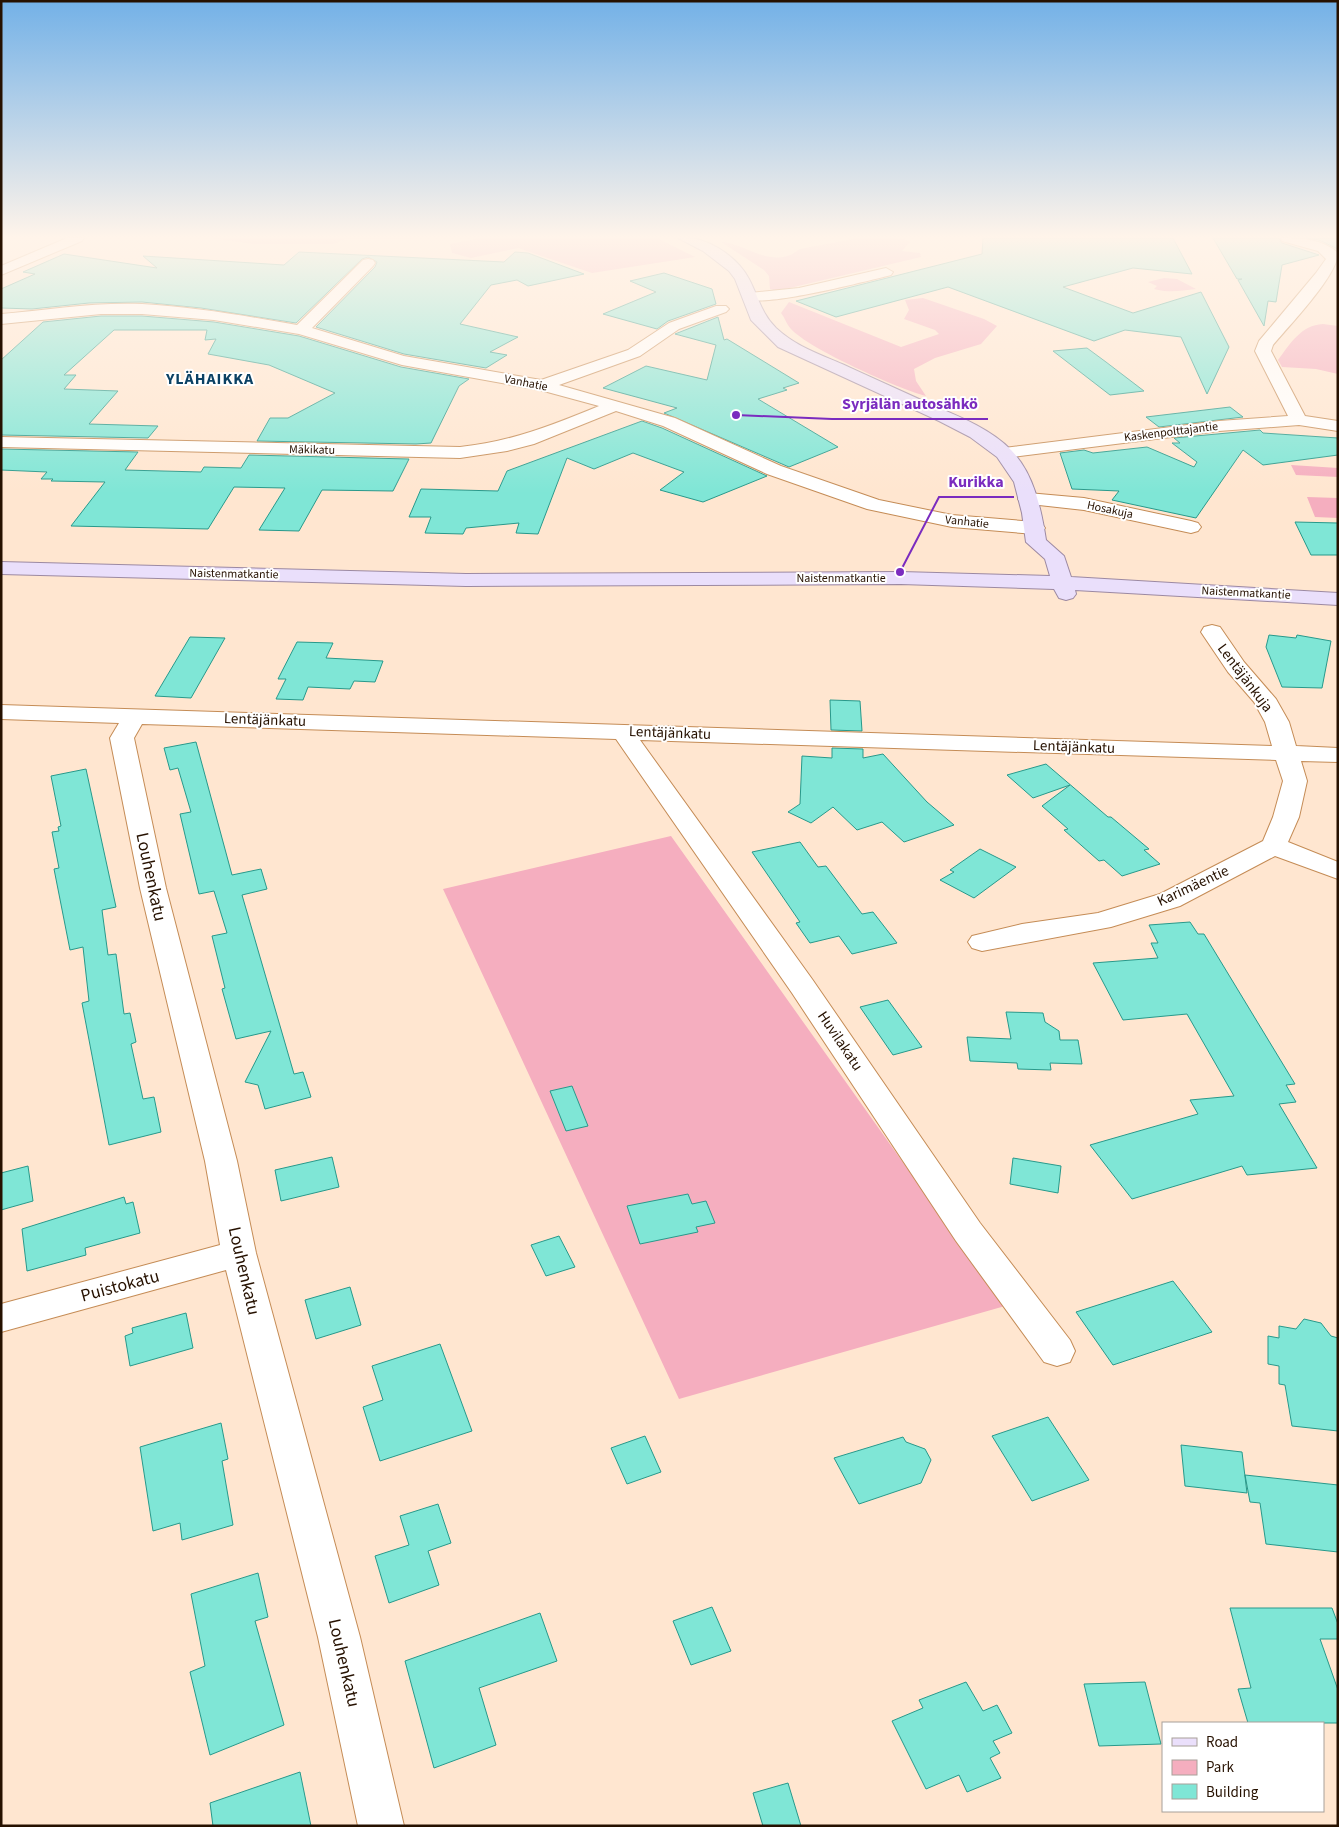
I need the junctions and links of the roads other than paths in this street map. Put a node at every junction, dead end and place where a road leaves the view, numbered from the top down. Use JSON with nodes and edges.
{"nodes":[{"id":1,"x":262,"y":323,"type":"edge"},
{"id":2,"x":309,"y":323,"type":"edge"},
{"id":3,"x":682,"y":323,"type":"edge"},
{"id":4,"x":762,"y":323,"type":"edge"},
{"id":5,"x":1282,"y":323,"type":"edge"},
{"id":6,"x":302,"y":330,"type":"junction"},
{"id":7,"x":542,"y":385,"type":"junction"},
{"id":8,"x":615,"y":405,"type":"junction"},
{"id":9,"x":1299,"y":420,"type":"junction"},
{"id":10,"x":1338,"y":426,"type":"edge"},
{"id":11,"x":1,"y":442,"type":"edge"},
{"id":12,"x":1004,"y":453,"type":"junction"},
{"id":13,"x":1028,"y":499,"type":"junction"},
{"id":14,"x":1191,"y":527,"type":"dead end"},
{"id":15,"x":1036,"y":535,"type":"junction"},
{"id":16,"x":1,"y":568,"type":"edge"},
{"id":17,"x":1033,"y":587,"type":"junction"},
{"id":18,"x":1065,"y":589,"type":"junction"},
{"id":19,"x":1337,"y":598,"type":"edge"},
{"id":20,"x":1212,"y":632,"type":"dead end"},
{"id":21,"x":1,"y":712,"type":"edge"},
{"id":22,"x":135,"y":716,"type":"junction"},
{"id":23,"x":622,"y":731,"type":"junction"},
{"id":24,"x":1287,"y":753,"type":"junction"},
{"id":25,"x":1338,"y":755,"type":"edge"},
{"id":26,"x":1274,"y":846,"type":"junction"},
{"id":27,"x":1338,"y":871,"type":"edge"},
{"id":28,"x":982,"y":942,"type":"dead end"},
{"id":29,"x":239,"y":1253,"type":"junction"},
{"id":30,"x":1,"y":1318,"type":"edge"},
{"id":31,"x":1057,"y":1351,"type":"dead end"},
{"id":32,"x":380,"y":1826,"type":"edge"}],
"edges":[{"from":1,"to":6,"type":"street","name":"Vanhatie"},
{"from":2,"to":6,"type":"street"},
{"from":3,"to":7,"type":"street"},
{"from":4,"to":12,"type":"main road"},
{"from":5,"to":9,"type":"street"},
{"from":6,"to":7,"type":"street","name":"Vanhatie"},
{"from":7,"to":8,"type":"street","name":"Vanhatie"},
{"from":8,"to":11,"type":"street","name":"Mäkikatu"},
{"from":8,"to":15,"type":"street","name":"Vanhatie"},
{"from":9,"to":10,"type":"street","name":"Kaskenpolttajantie"},
{"from":9,"to":12,"type":"street","name":"Kaskenpolttajantie"},
{"from":12,"to":13,"type":"main road"},
{"from":13,"to":14,"type":"street","name":"Hosakuja"},
{"from":13,"to":15,"type":"main road"},
{"from":15,"to":17,"type":"main road"},
{"from":15,"to":18,"type":"main road"},
{"from":16,"to":17,"type":"main road","name":"Naistenmatkantie"},
{"from":17,"to":18,"type":"main road","name":"Naistenmatkantie"},
{"from":18,"to":19,"type":"main road","name":"Naistenmatkantie"},
{"from":20,"to":24,"type":"street","name":"Lentäjänkuja"},
{"from":21,"to":22,"type":"street","name":"Lentäjänkatu"},
{"from":22,"to":23,"type":"street","name":"Lentäjänkatu"},
{"from":22,"to":29,"type":"street","name":"Louhenkatu"},
{"from":23,"to":24,"type":"street","name":"Lentäjänkatu"},
{"from":23,"to":31,"type":"street","name":"Huvilakatu"},
{"from":24,"to":25,"type":"street","name":"Lentäjänkatu"},
{"from":24,"to":26,"type":"street"},
{"from":26,"to":27,"type":"street"},
{"from":26,"to":28,"type":"street","name":"Karimäentie"},
{"from":29,"to":30,"type":"street","name":"Puistokatu"},
{"from":29,"to":32,"type":"street","name":"Louhenkatu"}]}
